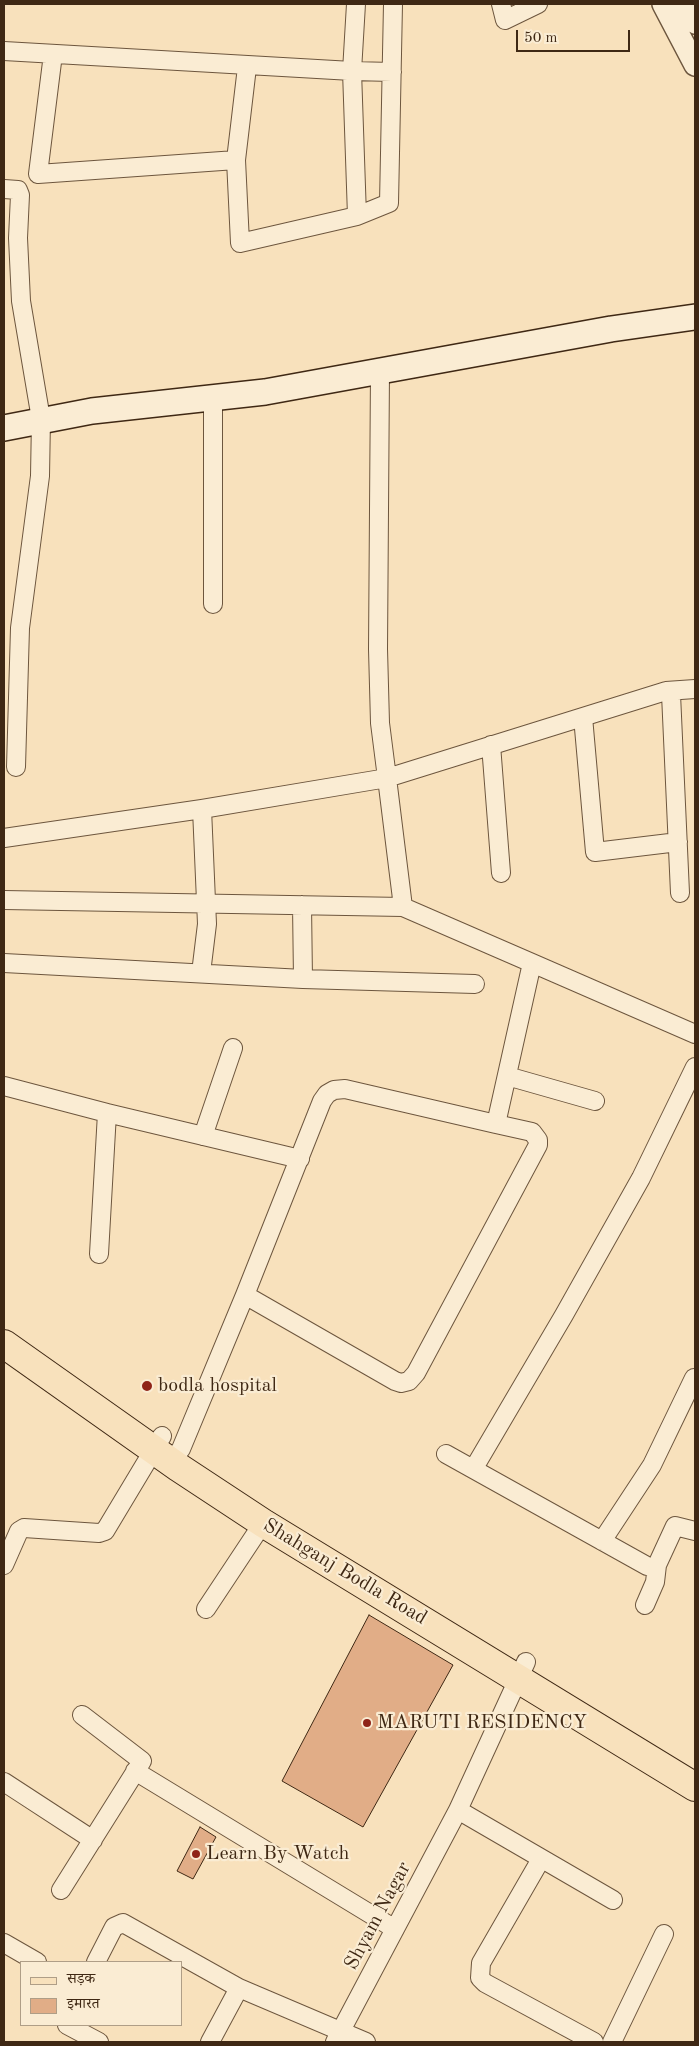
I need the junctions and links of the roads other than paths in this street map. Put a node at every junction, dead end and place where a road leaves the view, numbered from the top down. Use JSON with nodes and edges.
{"nodes":[{"id":1,"x":356,"y":4,"type":"edge"},
{"id":2,"x":393,"y":4,"type":"edge"},
{"id":3,"x":501,"y":4,"type":"edge"},
{"id":4,"x":538,"y":4,"type":"edge"},
{"id":5,"x":663,"y":4,"type":"edge"},
{"id":6,"x":685,"y":4,"type":"edge"},
{"id":7,"x":695,"y":23,"type":"edge"},
{"id":8,"x":4,"y":51,"type":"edge"},
{"id":9,"x":53,"y":54,"type":"junction"},
{"id":10,"x":695,"y":65,"type":"edge"},
{"id":11,"x":247,"y":67,"type":"junction"},
{"id":12,"x":352,"y":71,"type":"junction"},
{"id":13,"x":392,"y":72,"type":"junction"},
{"id":14,"x":236,"y":160,"type":"junction"},
{"id":15,"x":4,"y":190,"type":"edge"},
{"id":16,"x":357,"y":216,"type":"junction"},
{"id":17,"x":695,"y":317,"type":"edge"},
{"id":18,"x":380,"y":371,"type":"junction"},
{"id":19,"x":213,"y":397,"type":"junction"},
{"id":20,"x":42,"y":419,"type":"junction"},
{"id":21,"x":4,"y":428,"type":"edge"},
{"id":22,"x":213,"y":604,"type":"dead end"},
{"id":23,"x":695,"y":689,"type":"edge"},
{"id":24,"x":666,"y":691,"type":"junction"},
{"id":25,"x":583,"y":717,"type":"junction"},
{"id":26,"x":491,"y":745,"type":"junction"},
{"id":27,"x":16,"y":767,"type":"dead end"},
{"id":28,"x":387,"y":778,"type":"junction"},
{"id":29,"x":202,"y":809,"type":"junction"},
{"id":30,"x":4,"y":838,"type":"edge"},
{"id":31,"x":678,"y":842,"type":"junction"},
{"id":32,"x":501,"y":873,"type":"dead end"},
{"id":33,"x":680,"y":893,"type":"dead end"},
{"id":34,"x":4,"y":900,"type":"edge"},
{"id":35,"x":206,"y":904,"type":"junction"},
{"id":36,"x":302,"y":905,"type":"junction"},
{"id":37,"x":403,"y":907,"type":"junction"},
{"id":38,"x":4,"y":963,"type":"edge"},
{"id":39,"x":532,"y":963,"type":"junction"},
{"id":40,"x":201,"y":973,"type":"junction"},
{"id":41,"x":303,"y":979,"type":"junction"},
{"id":42,"x":475,"y":984,"type":"dead end"},
{"id":43,"x":695,"y":1034,"type":"edge"},
{"id":44,"x":233,"y":1048,"type":"dead end"},
{"id":45,"x":695,"y":1067,"type":"edge"},
{"id":46,"x":507,"y":1076,"type":"junction"},
{"id":47,"x":4,"y":1086,"type":"edge"},
{"id":48,"x":595,"y":1101,"type":"dead end"},
{"id":49,"x":108,"y":1113,"type":"junction"},
{"id":50,"x":496,"y":1124,"type":"junction"},
{"id":51,"x":203,"y":1136,"type":"junction"},
{"id":52,"x":300,"y":1159,"type":"junction"},
{"id":53,"x":99,"y":1254,"type":"dead end"},
{"id":54,"x":245,"y":1295,"type":"junction"},
{"id":55,"x":4,"y":1325,"type":"edge"},
{"id":56,"x":4,"y":1344,"type":"edge"},
{"id":57,"x":695,"y":1375,"type":"edge"},
{"id":58,"x":166,"y":1449,"type":"junction"},
{"id":59,"x":446,"y":1454,"type":"dead end"},
{"id":60,"x":474,"y":1468,"type":"junction"},
{"id":61,"x":263,"y":1523,"type":"junction"},
{"id":62,"x":695,"y":1531,"type":"edge"},
{"id":63,"x":300,"y":1536,"type":"junction"},
{"id":64,"x":602,"y":1541,"type":"junction"},
{"id":65,"x":4,"y":1565,"type":"edge"},
{"id":66,"x":656,"y":1565,"type":"junction"},
{"id":67,"x":645,"y":1605,"type":"dead end"},
{"id":68,"x":206,"y":1609,"type":"dead end"},
{"id":69,"x":522,"y":1670,"type":"junction"},
{"id":70,"x":82,"y":1715,"type":"dead end"},
{"id":71,"x":695,"y":1765,"type":"edge"},
{"id":72,"x":135,"y":1771,"type":"junction"},
{"id":73,"x":4,"y":1782,"type":"edge"},
{"id":74,"x":695,"y":1787,"type":"edge"},
{"id":75,"x":458,"y":1810,"type":"junction"},
{"id":76,"x":93,"y":1840,"type":"junction"},
{"id":77,"x":541,"y":1859,"type":"junction"},
{"id":78,"x":61,"y":1890,"type":"dead end"},
{"id":79,"x":613,"y":1900,"type":"dead end"},
{"id":80,"x":395,"y":1929,"type":"junction"},
{"id":81,"x":664,"y":1934,"type":"dead end"},
{"id":82,"x":4,"y":1942,"type":"edge"},
{"id":83,"x":35,"y":1961,"type":"edge"},
{"id":84,"x":97,"y":1961,"type":"edge"},
{"id":85,"x":239,"y":1988,"type":"junction"},
{"id":86,"x":69,"y":2026,"type":"edge"},
{"id":87,"x":338,"y":2037,"type":"edge"},
{"id":88,"x":98,"y":2042,"type":"edge"},
{"id":89,"x":210,"y":2042,"type":"edge"},
{"id":90,"x":366,"y":2042,"type":"edge"},
{"id":91,"x":594,"y":2042,"type":"edge"},
{"id":92,"x":612,"y":2042,"type":"edge"}],
"edges":[{"from":1,"to":12,"type":"street"},
{"from":2,"to":13,"type":"street"},
{"from":3,"to":4,"type":"street"},
{"from":5,"to":10,"type":"street"},
{"from":6,"to":7,"type":"street"},
{"from":8,"to":9,"type":"street"},
{"from":9,"to":11,"type":"street"},
{"from":9,"to":14,"type":"street"},
{"from":11,"to":12,"type":"street"},
{"from":11,"to":14,"type":"street"},
{"from":12,"to":13,"type":"street"},
{"from":12,"to":16,"type":"street"},
{"from":13,"to":16,"type":"street"},
{"from":14,"to":16,"type":"street"},
{"from":15,"to":20,"type":"street"},
{"from":17,"to":18,"type":"main road"},
{"from":18,"to":19,"type":"main road"},
{"from":18,"to":28,"type":"street"},
{"from":19,"to":20,"type":"main road"},
{"from":19,"to":22,"type":"street"},
{"from":20,"to":21,"type":"main road"},
{"from":20,"to":27,"type":"street"},
{"from":23,"to":24,"type":"street"},
{"from":24,"to":25,"type":"street"},
{"from":24,"to":31,"type":"street"},
{"from":25,"to":26,"type":"street"},
{"from":25,"to":31,"type":"street"},
{"from":26,"to":28,"type":"street"},
{"from":26,"to":32,"type":"street"},
{"from":28,"to":29,"type":"street"},
{"from":28,"to":37,"type":"street"},
{"from":29,"to":30,"type":"street"},
{"from":29,"to":35,"type":"street"},
{"from":31,"to":33,"type":"street"},
{"from":34,"to":35,"type":"street"},
{"from":35,"to":36,"type":"street"},
{"from":35,"to":40,"type":"street"},
{"from":36,"to":37,"type":"street"},
{"from":36,"to":41,"type":"street"},
{"from":37,"to":39,"type":"street"},
{"from":38,"to":40,"type":"street"},
{"from":39,"to":43,"type":"street"},
{"from":39,"to":46,"type":"street"},
{"from":40,"to":41,"type":"street"},
{"from":41,"to":42,"type":"street"},
{"from":44,"to":51,"type":"street"},
{"from":45,"to":60,"type":"street"},
{"from":46,"to":48,"type":"street"},
{"from":46,"to":50,"type":"street"},
{"from":47,"to":49,"type":"street"},
{"from":49,"to":51,"type":"street"},
{"from":49,"to":53,"type":"street"},
{"from":50,"to":52,"type":"street"},
{"from":50,"to":54,"type":"street"},
{"from":51,"to":52,"type":"street"},
{"from":52,"to":54,"type":"street"},
{"from":54,"to":58,"type":"street"},
{"from":55,"to":58,"type":"main road"},
{"from":56,"to":58,"type":"main road","name":"Shahganj Bodla Road"},
{"from":57,"to":64,"type":"street"},
{"from":58,"to":61,"type":"main road","name":"Shahganj Bodla Road"},
{"from":58,"to":63,"type":"main road"},
{"from":58,"to":65,"type":"street"},
{"from":59,"to":60,"type":"street"},
{"from":60,"to":64,"type":"street"},
{"from":61,"to":63,"type":"main road","name":"Shahganj Bodla Road"},
{"from":61,"to":68,"type":"street"},
{"from":62,"to":66,"type":"street"},
{"from":63,"to":69,"type":"main road"},
{"from":64,"to":66,"type":"street"},
{"from":66,"to":67,"type":"street"},
{"from":69,"to":71,"type":"main road"},
{"from":69,"to":74,"type":"main road"},
{"from":69,"to":75,"type":"street","name":"Shyam Nagar"},
{"from":70,"to":72,"type":"street"},
{"from":72,"to":76,"type":"street"},
{"from":72,"to":80,"type":"street"},
{"from":73,"to":76,"type":"street"},
{"from":75,"to":77,"type":"street"},
{"from":75,"to":80,"type":"street","name":"Shyam Nagar"},
{"from":76,"to":78,"type":"street"},
{"from":77,"to":79,"type":"street"},
{"from":77,"to":91,"type":"street"},
{"from":80,"to":87,"type":"street","name":"Shyam Nagar"},
{"from":81,"to":92,"type":"street"},
{"from":82,"to":83,"type":"street"},
{"from":84,"to":85,"type":"street"},
{"from":85,"to":87,"type":"street"},
{"from":85,"to":89,"type":"street"},
{"from":86,"to":88,"type":"street"},
{"from":87,"to":90,"type":"street"}]}
